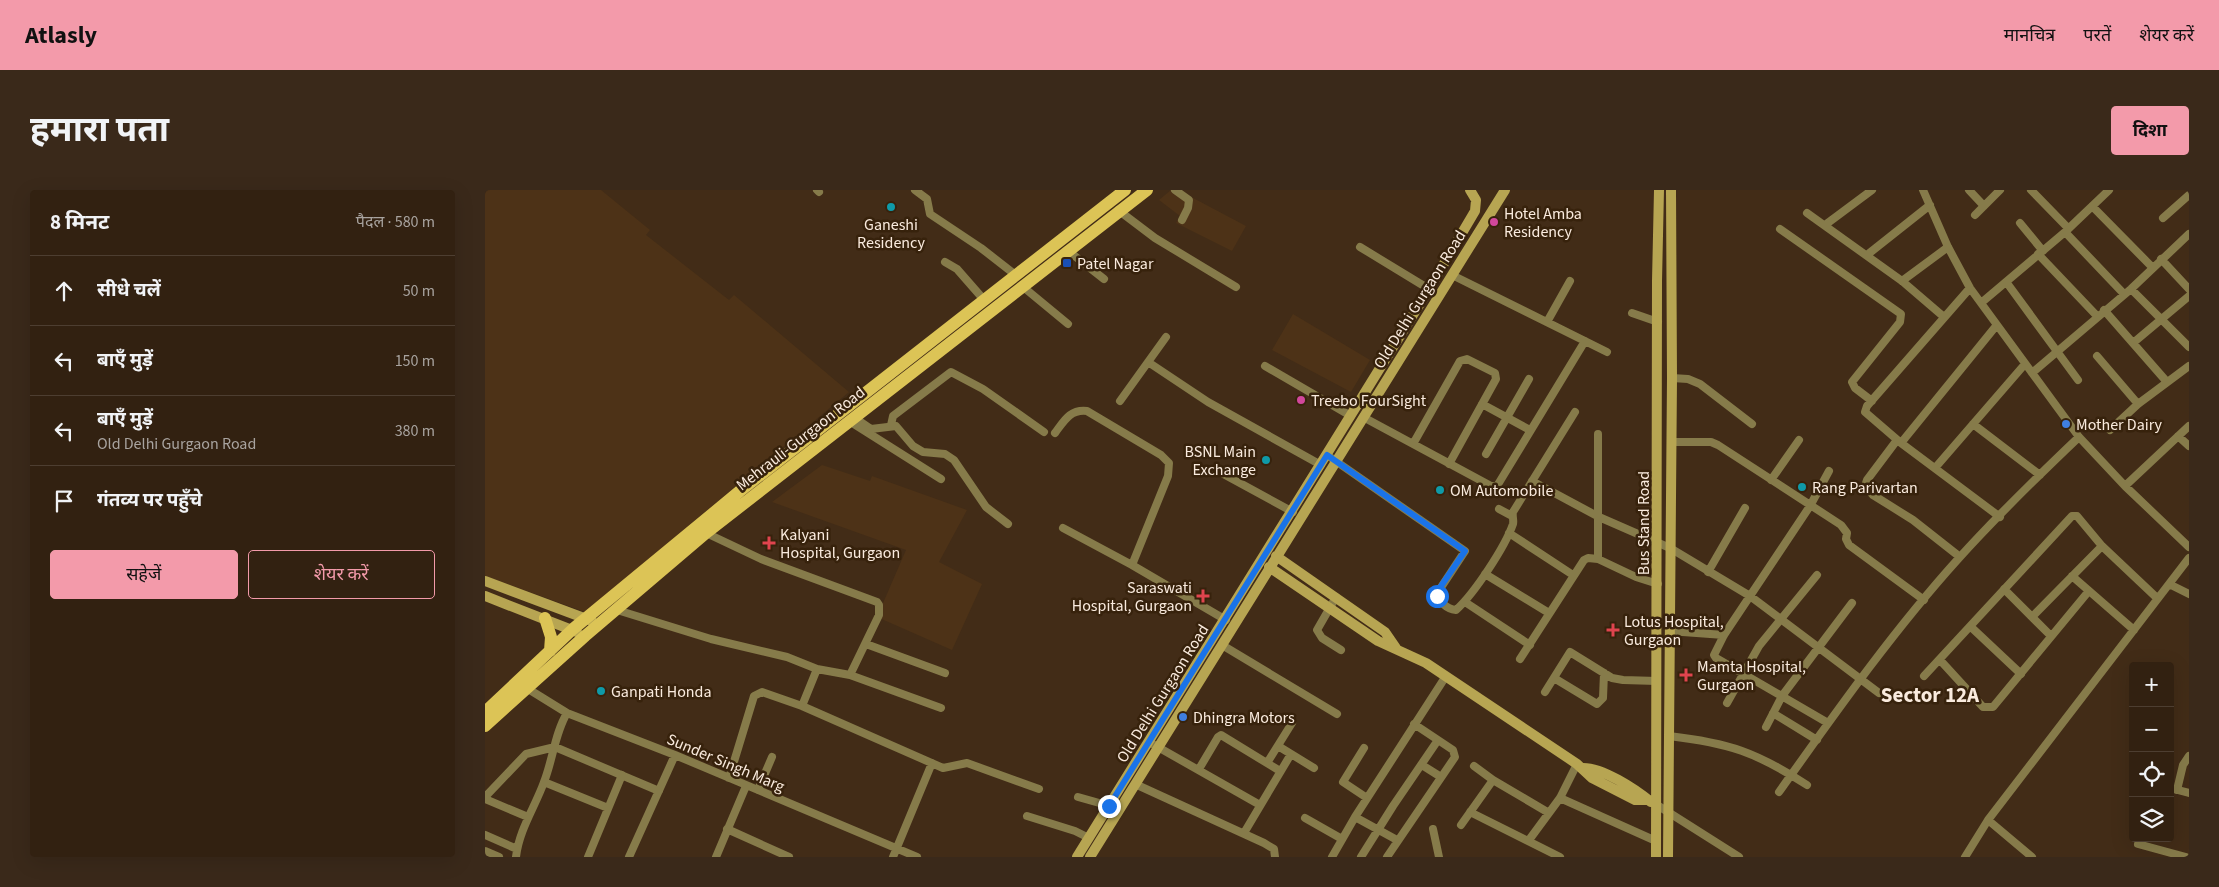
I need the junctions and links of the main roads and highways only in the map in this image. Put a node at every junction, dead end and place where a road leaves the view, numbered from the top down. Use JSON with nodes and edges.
{"nodes":[{"id":1,"x":1125,"y":190,"type":"edge"},
{"id":2,"x":1147,"y":190,"type":"edge"},
{"id":3,"x":1050,"y":256,"type":"junction"},
{"id":4,"x":1019,"y":281,"type":"junction"},
{"id":5,"x":848,"y":420,"type":"junction"},
{"id":6,"x":545,"y":618,"type":"road end"},
{"id":7,"x":551,"y":650,"type":"junction"},
{"id":8,"x":522,"y":685,"type":"junction"},
{"id":9,"x":485,"y":712,"type":"edge"},
{"id":10,"x":485,"y":726,"type":"edge"}],
"edges":[{"from":1,"to":3,"type":"main road","name":"Mehrauli-Gurgaon Road"},
{"from":2,"to":3,"type":"main road","name":"Mehrauli-Gurgaon Road"},
{"from":3,"to":4,"type":"main road","name":"Mehrauli-Gurgaon Road"},
{"from":4,"to":5,"type":"main road","name":"Mehrauli-Gurgaon Road"},
{"from":4,"to":5,"type":"main road","name":"Mehrauli-Gurgaon Road"},
{"from":5,"to":7,"type":"main road","name":"Mehrauli-Gurgaon Road"},
{"from":5,"to":8,"type":"main road","name":"Mehrauli-Gurgaon Road"},
{"from":6,"to":7,"type":"main road"},
{"from":7,"to":8,"type":"main road","name":"Mehrauli-Gurgaon Road"},
{"from":8,"to":9,"type":"main road","name":"Mehrauli-Gurgaon Road"},
{"from":8,"to":10,"type":"main road","name":"Mehrauli-Gurgaon Road"}]}
